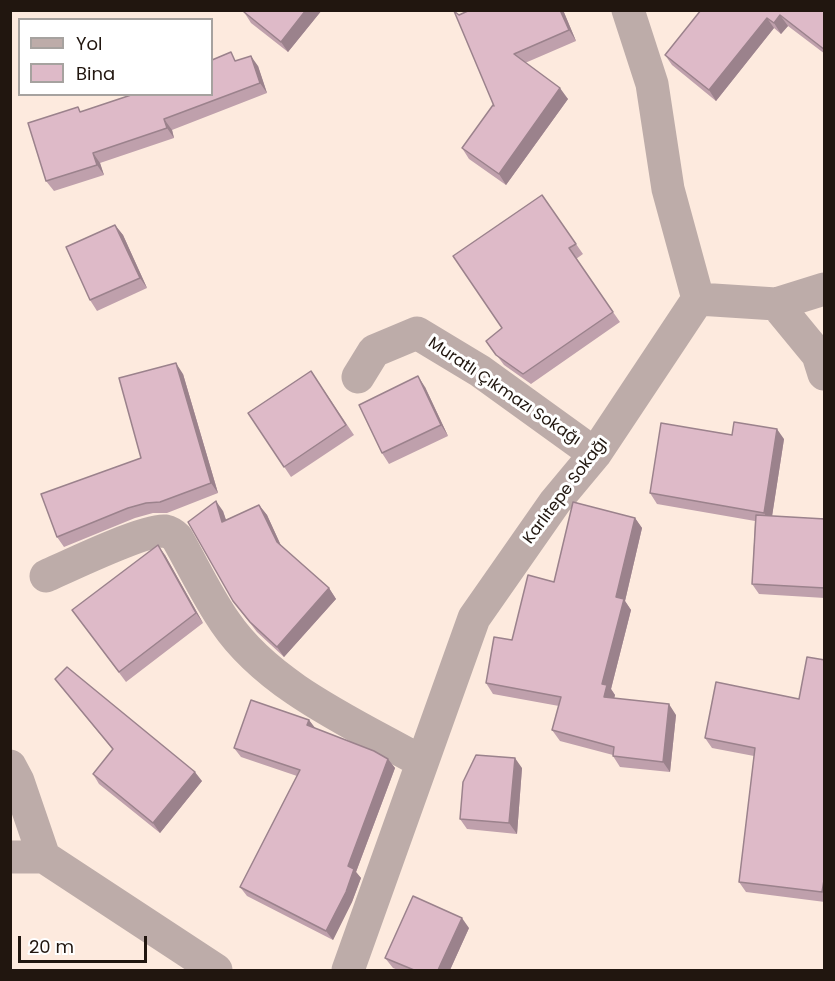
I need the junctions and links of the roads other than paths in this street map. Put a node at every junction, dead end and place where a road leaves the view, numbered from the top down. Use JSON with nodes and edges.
{"nodes":[{"id":1,"x":628,"y":10,"type":"edge"},
{"id":2,"x":825,"y":289,"type":"edge"},
{"id":3,"x":698,"y":299,"type":"junction"},
{"id":4,"x":776,"y":304,"type":"junction"},
{"id":5,"x":825,"y":374,"type":"edge"},
{"id":6,"x":358,"y":377,"type":"dead end"},
{"id":7,"x":595,"y":454,"type":"junction"},
{"id":8,"x":46,"y":576,"type":"dead end"},
{"id":9,"x":422,"y":762,"type":"junction"},
{"id":10,"x":10,"y":766,"type":"edge"},
{"id":11,"x":10,"y":857,"type":"edge"},
{"id":12,"x":44,"y":857,"type":"junction"},
{"id":13,"x":216,"y":970,"type":"edge"},
{"id":14,"x":348,"y":970,"type":"edge"}],
"edges":[{"from":1,"to":3,"type":"street"},
{"from":2,"to":4,"type":"street"},
{"from":3,"to":4,"type":"street"},
{"from":3,"to":7,"type":"street","name":"Karlıtepe Sokağı"},
{"from":4,"to":5,"type":"street"},
{"from":6,"to":7,"type":"street","name":"Muratlı Çıkmazı Sokağı"},
{"from":7,"to":9,"type":"street","name":"Karlıtepe Sokağı"},
{"from":8,"to":9,"type":"street"},
{"from":9,"to":14,"type":"street","name":"Karlıtepe Sokağı"},
{"from":10,"to":12,"type":"street"},
{"from":11,"to":12,"type":"street"},
{"from":12,"to":13,"type":"street"}]}
